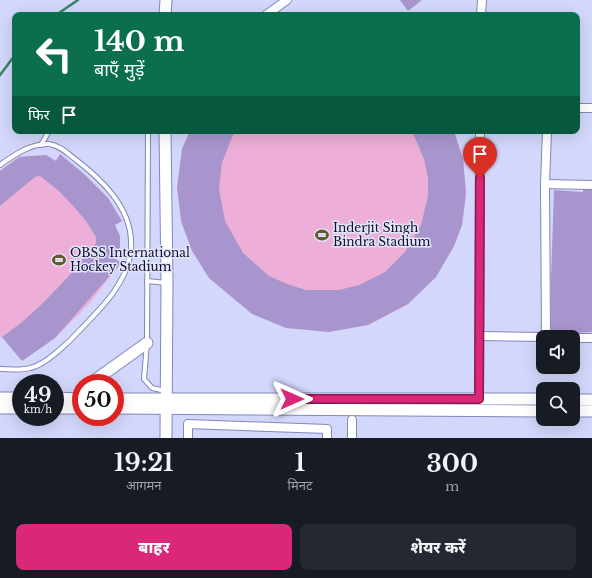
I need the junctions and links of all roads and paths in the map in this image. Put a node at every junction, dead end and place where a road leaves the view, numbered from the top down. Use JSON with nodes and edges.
{"nodes":[{"id":1,"x":166,"y":0,"type":"edge"},
{"id":2,"x":287,"y":0,"type":"edge"},
{"id":3,"x":482,"y":0,"type":"edge"},
{"id":4,"x":166,"y":12,"type":"edge"},
{"id":5,"x":270,"y":12,"type":"edge"},
{"id":6,"x":481,"y":12,"type":"edge"},
{"id":7,"x":580,"y":108,"type":"edge"},
{"id":8,"x":592,"y":108,"type":"edge"},
{"id":9,"x":47,"y":134,"type":"edge"},
{"id":10,"x":148,"y":134,"type":"edge"},
{"id":11,"x":165,"y":134,"type":"edge"},
{"id":12,"x":480,"y":134,"type":"edge"},
{"id":13,"x":547,"y":134,"type":"edge"},
{"id":14,"x":41,"y":145,"type":"junction"},
{"id":15,"x":0,"y":165,"type":"edge"},
{"id":16,"x":545,"y":184,"type":"junction"},
{"id":17,"x":592,"y":185,"type":"edge"},
{"id":18,"x":147,"y":281,"type":"junction"},
{"id":19,"x":166,"y":283,"type":"junction"},
{"id":20,"x":544,"y":330,"type":"edge"},
{"id":21,"x":479,"y":336,"type":"junction"},
{"id":22,"x":536,"y":337,"type":"edge"},
{"id":23,"x":580,"y":338,"type":"edge"},
{"id":24,"x":592,"y":338,"type":"edge"},
{"id":25,"x":147,"y":343,"type":"junction"},
{"id":26,"x":0,"y":369,"type":"edge"},
{"id":27,"x":104,"y":374,"type":"edge"},
{"id":28,"x":72,"y":396,"type":"edge"},
{"id":29,"x":0,"y":398,"type":"edge"},
{"id":30,"x":12,"y":398,"type":"edge"},
{"id":31,"x":64,"y":398,"type":"edge"},
{"id":32,"x":69,"y":398,"type":"joint"},
{"id":33,"x":124,"y":399,"type":"edge"},
{"id":34,"x":166,"y":399,"type":"junction"},
{"id":35,"x":479,"y":399,"type":"junction"},
{"id":36,"x":536,"y":400,"type":"edge"},
{"id":37,"x":580,"y":400,"type":"edge"},
{"id":38,"x":592,"y":400,"type":"edge"},
{"id":39,"x":124,"y":406,"type":"edge"},
{"id":40,"x":0,"y":408,"type":"edge"},
{"id":41,"x":12,"y":408,"type":"edge"},
{"id":42,"x":536,"y":411,"type":"edge"},
{"id":43,"x":580,"y":411,"type":"edge"},
{"id":44,"x":592,"y":411,"type":"edge"},
{"id":45,"x":352,"y":420,"type":"dead end"},
{"id":46,"x":166,"y":438,"type":"edge"},
{"id":47,"x":188,"y":438,"type":"edge"},
{"id":48,"x":327,"y":438,"type":"edge"},
{"id":49,"x":352,"y":438,"type":"edge"}],
"edges":[{"from":1,"to":4,"type":"main road"},
{"from":2,"to":5,"type":"street"},
{"from":3,"to":6,"type":"street"},
{"from":7,"to":8,"type":"street"},
{"from":9,"to":14,"type":"lane"},
{"from":10,"to":18,"type":"lane"},
{"from":11,"to":19,"type":"main road"},
{"from":12,"to":21,"type":"street"},
{"from":13,"to":16,"type":"street"},
{"from":14,"to":15,"type":"lane"},
{"from":14,"to":26,"type":"lane"},
{"from":16,"to":17,"type":"street"},
{"from":16,"to":20,"type":"street"},
{"from":18,"to":19,"type":"lane"},
{"from":18,"to":25,"type":"lane"},
{"from":19,"to":34,"type":"main road"},
{"from":21,"to":22,"type":"street"},
{"from":21,"to":35,"type":"street"},
{"from":23,"to":24,"type":"street"},
{"from":25,"to":27,"type":"main road"},
{"from":25,"to":34,"type":"lane"},
{"from":28,"to":32,"type":"main road"},
{"from":29,"to":30,"type":"main road"},
{"from":31,"to":32,"type":"main road"},
{"from":33,"to":34,"type":"main road"},
{"from":34,"to":35,"type":"main road"},
{"from":34,"to":39,"type":"main road"},
{"from":34,"to":42,"type":"main road"},
{"from":34,"to":46,"type":"main road"},
{"from":35,"to":36,"type":"main road"},
{"from":37,"to":38,"type":"main road"},
{"from":40,"to":41,"type":"main road"},
{"from":43,"to":44,"type":"main road"},
{"from":45,"to":49,"type":"street"},
{"from":47,"to":48,"type":"street"}]}
